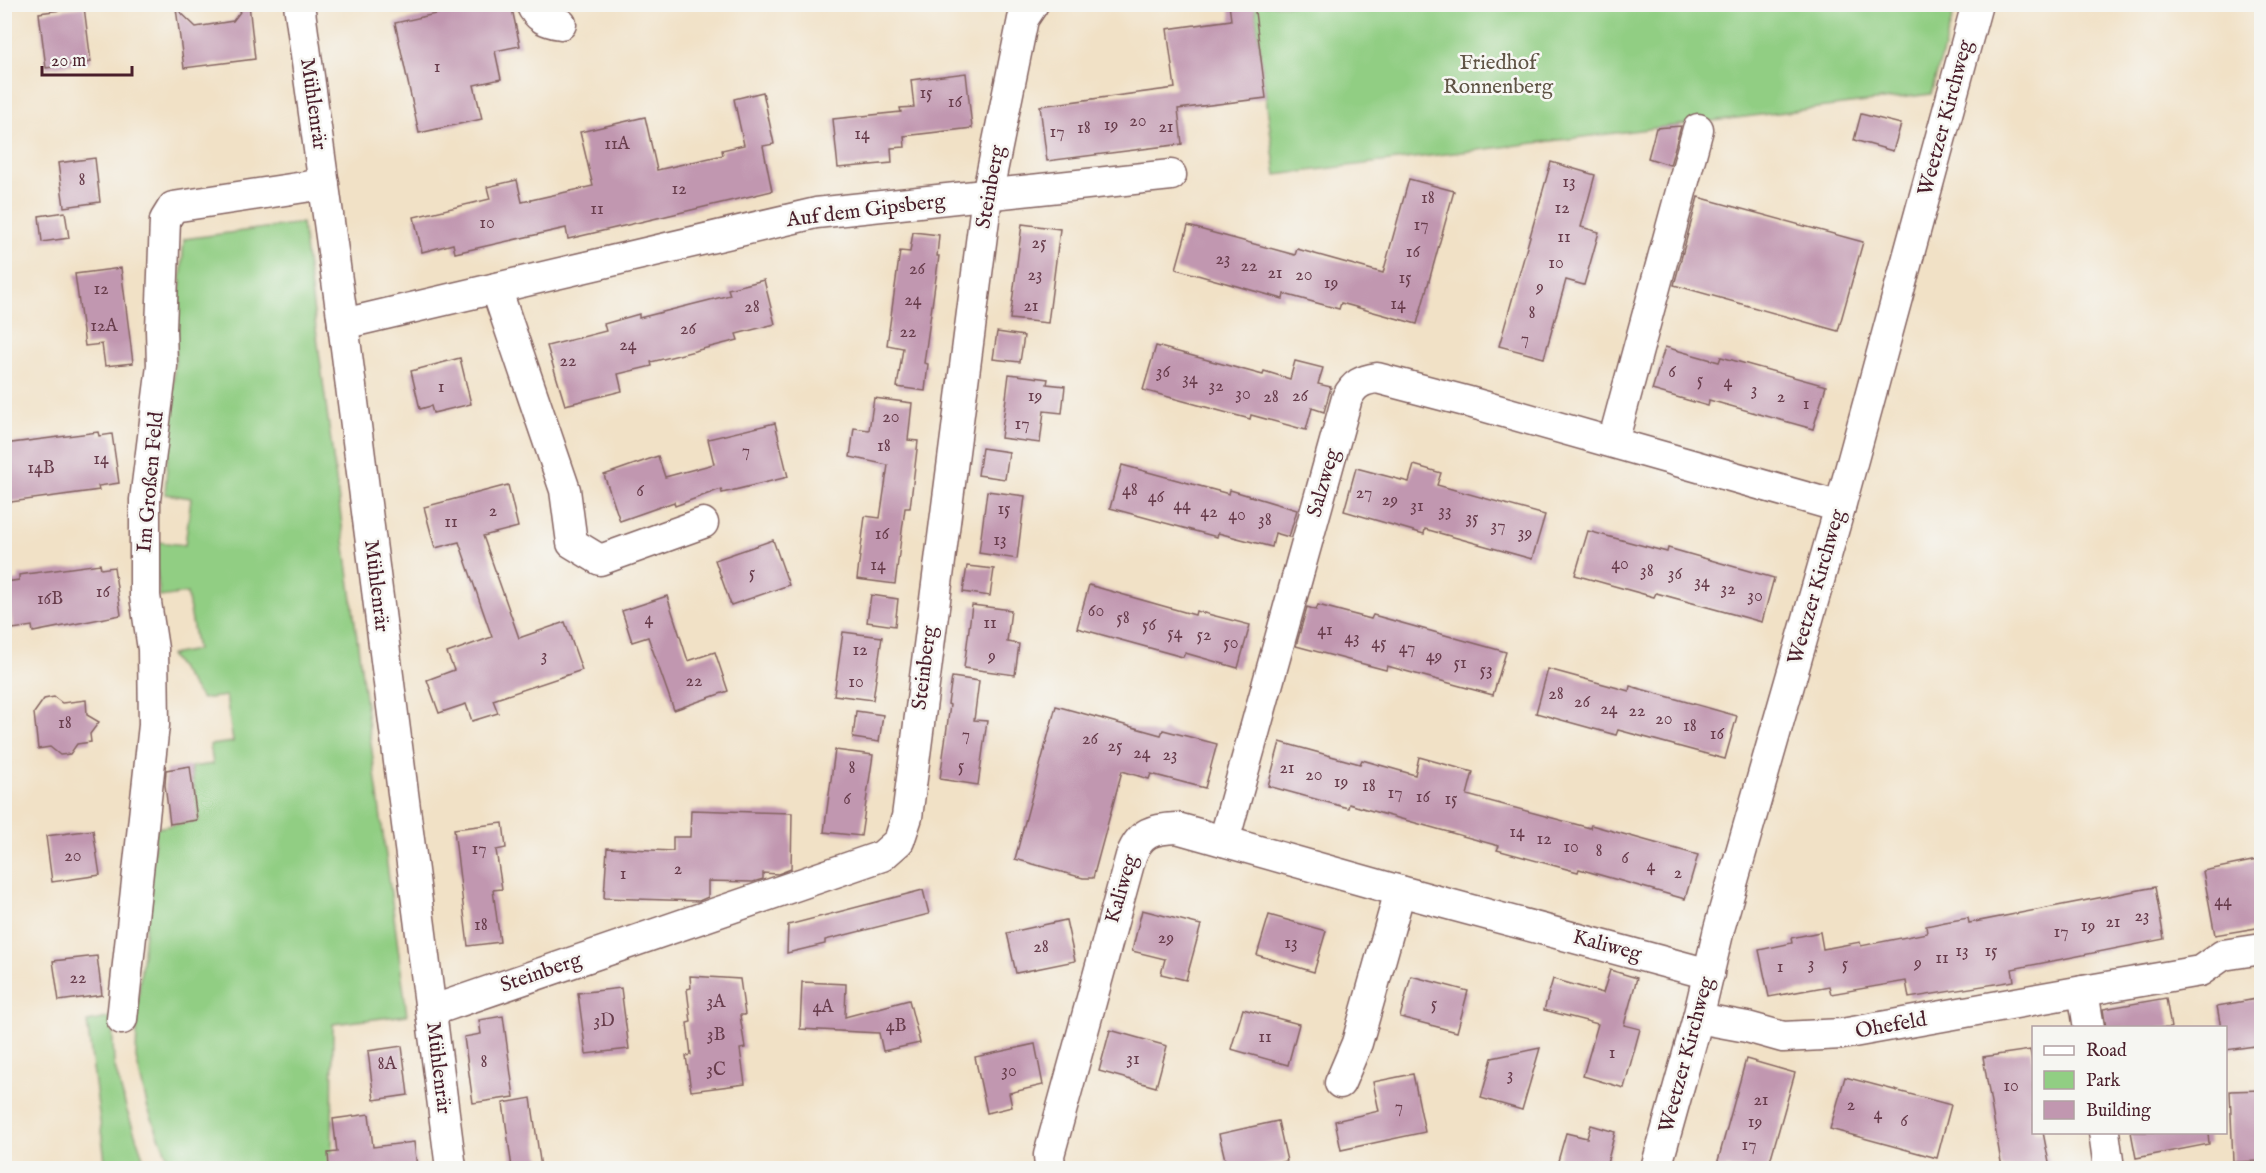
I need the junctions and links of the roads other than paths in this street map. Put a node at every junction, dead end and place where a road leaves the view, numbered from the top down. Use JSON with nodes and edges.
{"nodes":[{"id":1,"x":299,"y":4,"type":"edge"},
{"id":2,"x":531,"y":4,"type":"edge"},
{"id":3,"x":1033,"y":4,"type":"edge"},
{"id":4,"x":1977,"y":4,"type":"edge"},
{"id":5,"x":561,"y":24,"type":"dead end"},
{"id":6,"x":1698,"y":129,"type":"dead end"},
{"id":7,"x":1171,"y":175,"type":"dead end"},
{"id":8,"x":324,"y":184,"type":"junction"},
{"id":9,"x":987,"y":196,"type":"junction"},
{"id":10,"x":496,"y":288,"type":"junction"},
{"id":11,"x":343,"y":324,"type":"junction"},
{"id":12,"x":1613,"y":442,"type":"junction"},
{"id":13,"x":1840,"y":507,"type":"junction"},
{"id":14,"x":703,"y":523,"type":"dead end"},
{"id":15,"x":1224,"y":841,"type":"junction"},
{"id":16,"x":1400,"y":891,"type":"junction"},
{"id":17,"x":2262,"y":949,"type":"edge"},
{"id":18,"x":1709,"y":974,"type":"junction"},
{"id":19,"x":2083,"y":991,"type":"junction"},
{"id":20,"x":431,"y":1011,"type":"junction"},
{"id":21,"x":1698,"y":1018,"type":"junction"},
{"id":22,"x":122,"y":1019,"type":"dead end"},
{"id":23,"x":2088,"y":1026,"type":"edge"},
{"id":24,"x":1340,"y":1083,"type":"dead end"},
{"id":25,"x":2104,"y":1134,"type":"edge"},
{"id":26,"x":452,"y":1168,"type":"edge"},
{"id":27,"x":1050,"y":1168,"type":"edge"},
{"id":28,"x":1656,"y":1168,"type":"edge"},
{"id":29,"x":2109,"y":1168,"type":"edge"}],
"edges":[{"from":1,"to":8,"type":"street","name":"Mühlenrär"},
{"from":2,"to":5,"type":"street"},
{"from":3,"to":9,"type":"street","name":"Steinberg"},
{"from":4,"to":13,"type":"street","name":"Weetzer Kirchweg"},
{"from":6,"to":12,"type":"street"},
{"from":7,"to":9,"type":"street","name":"Auf dem Gipsberg"},
{"from":8,"to":11,"type":"street","name":"Mühlenrär"},
{"from":8,"to":22,"type":"street","name":"Im Großen Feld"},
{"from":9,"to":10,"type":"street","name":"Auf dem Gipsberg"},
{"from":9,"to":20,"type":"street","name":"Steinberg"},
{"from":10,"to":11,"type":"street","name":"Auf dem Gipsberg"},
{"from":10,"to":14,"type":"street"},
{"from":11,"to":20,"type":"street","name":"Mühlenrär"},
{"from":12,"to":13,"type":"street","name":"Salzweg"},
{"from":12,"to":15,"type":"street","name":"Salzweg"},
{"from":13,"to":18,"type":"street","name":"Weetzer Kirchweg"},
{"from":15,"to":16,"type":"street","name":"Kaliweg"},
{"from":15,"to":27,"type":"street","name":"Kaliweg"},
{"from":16,"to":18,"type":"street","name":"Kaliweg"},
{"from":16,"to":24,"type":"street"},
{"from":17,"to":19,"type":"street","name":"Ohefeld"},
{"from":18,"to":21,"type":"street","name":"Weetzer Kirchweg"},
{"from":19,"to":21,"type":"street","name":"Ohefeld"},
{"from":19,"to":23,"type":"street"},
{"from":20,"to":26,"type":"street","name":"Mühlenrär"},
{"from":21,"to":28,"type":"street","name":"Weetzer Kirchweg"},
{"from":25,"to":29,"type":"street"}]}
